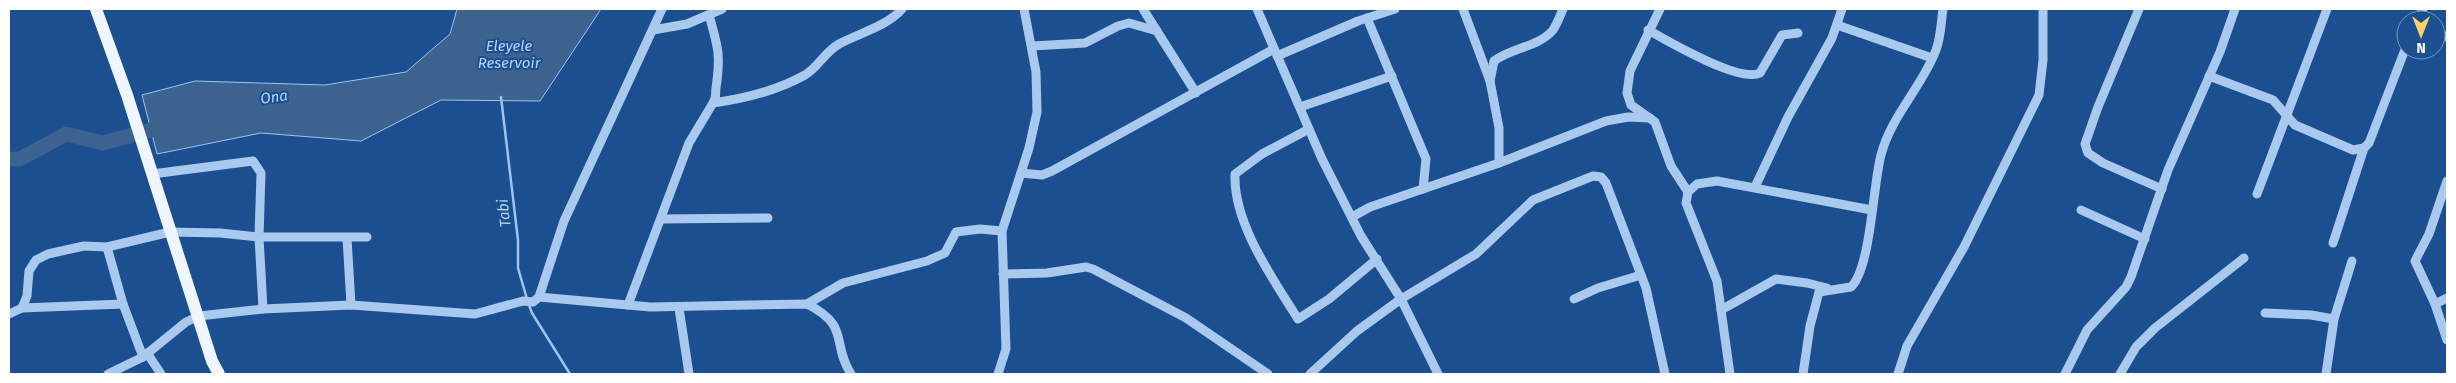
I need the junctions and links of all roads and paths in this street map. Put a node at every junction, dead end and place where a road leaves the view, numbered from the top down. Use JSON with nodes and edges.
{"nodes":[{"id":1,"x":96,"y":9,"type":"edge"},
{"id":2,"x":662,"y":9,"type":"edge"},
{"id":3,"x":722,"y":9,"type":"edge"},
{"id":4,"x":902,"y":9,"type":"edge"},
{"id":5,"x":1024,"y":9,"type":"edge"},
{"id":6,"x":1144,"y":9,"type":"edge"},
{"id":7,"x":1257,"y":9,"type":"edge"},
{"id":8,"x":1395,"y":9,"type":"edge"},
{"id":9,"x":1463,"y":9,"type":"edge"},
{"id":10,"x":1563,"y":9,"type":"edge"},
{"id":11,"x":1660,"y":9,"type":"edge"},
{"id":12,"x":1842,"y":9,"type":"edge"},
{"id":13,"x":1942,"y":9,"type":"edge"},
{"id":14,"x":2043,"y":9,"type":"edge"},
{"id":15,"x":2139,"y":9,"type":"edge"},
{"id":16,"x":2235,"y":9,"type":"edge"},
{"id":17,"x":2327,"y":9,"type":"edge"},
{"id":18,"x":709,"y":15,"type":"junction"},
{"id":19,"x":1367,"y":18,"type":"junction"},
{"id":20,"x":1837,"y":25,"type":"junction"},
{"id":21,"x":653,"y":30,"type":"junction"},
{"id":22,"x":1648,"y":30,"type":"junction"},
{"id":23,"x":1157,"y":31,"type":"junction"},
{"id":24,"x":1798,"y":33,"type":"dead end"},
{"id":25,"x":1032,"y":46,"type":"junction"},
{"id":26,"x":1276,"y":52,"type":"junction"},
{"id":27,"x":1932,"y":58,"type":"junction"},
{"id":28,"x":2401,"y":60,"type":"edge"},
{"id":29,"x":1392,"y":76,"type":"junction"},
{"id":30,"x":2208,"y":76,"type":"junction"},
{"id":31,"x":1490,"y":81,"type":"junction"},
{"id":32,"x":1196,"y":93,"type":"junction"},
{"id":33,"x":713,"y":103,"type":"junction"},
{"id":34,"x":1300,"y":108,"type":"junction"},
{"id":35,"x":2286,"y":114,"type":"junction"},
{"id":36,"x":1650,"y":118,"type":"junction"},
{"id":37,"x":1309,"y":129,"type":"junction"},
{"id":38,"x":2364,"y":148,"type":"junction"},
{"id":39,"x":1499,"y":162,"type":"junction"},
{"id":40,"x":152,"y":174,"type":"junction"},
{"id":41,"x":1020,"y":174,"type":"junction"},
{"id":42,"x":2447,"y":181,"type":"edge"},
{"id":43,"x":1755,"y":187,"type":"junction"},
{"id":44,"x":1423,"y":189,"type":"junction"},
{"id":45,"x":2162,"y":189,"type":"junction"},
{"id":46,"x":1688,"y":192,"type":"junction"},
{"id":47,"x":2256,"y":194,"type":"dead end"},
{"id":48,"x":1872,"y":210,"type":"junction"},
{"id":49,"x":2081,"y":210,"type":"dead end"},
{"id":50,"x":1352,"y":217,"type":"junction"},
{"id":51,"x":768,"y":218,"type":"dead end"},
{"id":52,"x":661,"y":220,"type":"junction"},
{"id":53,"x":1002,"y":231,"type":"junction"},
{"id":54,"x":170,"y":232,"type":"junction"},
{"id":55,"x":258,"y":237,"type":"junction"},
{"id":56,"x":367,"y":237,"type":"dead end"},
{"id":57,"x":347,"y":238,"type":"junction"},
{"id":58,"x":2146,"y":239,"type":"junction"},
{"id":59,"x":2333,"y":243,"type":"dead end"},
{"id":60,"x":107,"y":247,"type":"junction"},
{"id":61,"x":2244,"y":258,"type":"dead end"},
{"id":62,"x":1377,"y":259,"type":"junction"},
{"id":63,"x":2352,"y":260,"type":"dead end"},
{"id":64,"x":1002,"y":274,"type":"junction"},
{"id":65,"x":1641,"y":275,"type":"junction"},
{"id":66,"x":1830,"y":289,"type":"junction"},
{"id":67,"x":2447,"y":298,"type":"edge"},
{"id":68,"x":1401,"y":299,"type":"junction"},
{"id":69,"x":1574,"y":299,"type":"dead end"},
{"id":70,"x":532,"y":300,"type":"junction"},
{"id":71,"x":124,"y":304,"type":"junction"},
{"id":72,"x":806,"y":304,"type":"junction"},
{"id":73,"x":2435,"y":304,"type":"junction"},
{"id":74,"x":351,"y":305,"type":"junction"},
{"id":75,"x":628,"y":305,"type":"junction"},
{"id":76,"x":22,"y":308,"type":"junction"},
{"id":77,"x":679,"y":308,"type":"junction"},
{"id":78,"x":263,"y":309,"type":"junction"},
{"id":79,"x":1721,"y":310,"type":"junction"},
{"id":80,"x":2266,"y":313,"type":"dead end"},
{"id":81,"x":9,"y":314,"type":"edge"},
{"id":82,"x":199,"y":316,"type":"junction"},
{"id":83,"x":2334,"y":319,"type":"junction"},
{"id":84,"x":2447,"y":340,"type":"edge"},
{"id":85,"x":145,"y":355,"type":"junction"},
{"id":86,"x":108,"y":374,"type":"edge"},
{"id":87,"x":162,"y":374,"type":"edge"},
{"id":88,"x":219,"y":374,"type":"edge"},
{"id":89,"x":689,"y":374,"type":"edge"},
{"id":90,"x":851,"y":374,"type":"edge"},
{"id":91,"x":998,"y":374,"type":"edge"},
{"id":92,"x":1268,"y":374,"type":"edge"},
{"id":93,"x":1310,"y":374,"type":"edge"},
{"id":94,"x":1438,"y":374,"type":"edge"},
{"id":95,"x":1665,"y":374,"type":"edge"},
{"id":96,"x":1730,"y":374,"type":"edge"},
{"id":97,"x":1803,"y":374,"type":"edge"},
{"id":98,"x":1898,"y":374,"type":"edge"},
{"id":99,"x":2065,"y":374,"type":"edge"},
{"id":100,"x":2120,"y":374,"type":"edge"},
{"id":101,"x":2326,"y":374,"type":"edge"}],
"edges":[{"from":1,"to":40,"type":"main road"},
{"from":2,"to":21,"type":"street"},
{"from":3,"to":18,"type":"street"},
{"from":4,"to":33,"type":"street"},
{"from":5,"to":25,"type":"street"},
{"from":6,"to":23,"type":"street"},
{"from":7,"to":26,"type":"street"},
{"from":8,"to":19,"type":"street"},
{"from":9,"to":31,"type":"street"},
{"from":10,"to":31,"type":"street"},
{"from":11,"to":22,"type":"street"},
{"from":12,"to":20,"type":"street"},
{"from":13,"to":27,"type":"street"},
{"from":14,"to":98,"type":"street"},
{"from":15,"to":45,"type":"street"},
{"from":16,"to":30,"type":"street"},
{"from":17,"to":35,"type":"street"},
{"from":18,"to":21,"type":"street"},
{"from":18,"to":33,"type":"street"},
{"from":19,"to":26,"type":"street"},
{"from":19,"to":29,"type":"street"},
{"from":20,"to":27,"type":"street"},
{"from":20,"to":43,"type":"street"},
{"from":21,"to":70,"type":"street"},
{"from":22,"to":24,"type":"street"},
{"from":22,"to":36,"type":"street"},
{"from":23,"to":25,"type":"street"},
{"from":23,"to":32,"type":"street"},
{"from":25,"to":41,"type":"street"},
{"from":26,"to":32,"type":"street"},
{"from":26,"to":34,"type":"street"},
{"from":27,"to":48,"type":"street"},
{"from":28,"to":38,"type":"street"},
{"from":29,"to":34,"type":"street"},
{"from":29,"to":44,"type":"street"},
{"from":30,"to":35,"type":"street"},
{"from":30,"to":45,"type":"street"},
{"from":31,"to":39,"type":"street"},
{"from":32,"to":41,"type":"street"},
{"from":33,"to":52,"type":"street"},
{"from":34,"to":37,"type":"street"},
{"from":35,"to":38,"type":"street"},
{"from":35,"to":47,"type":"street"},
{"from":36,"to":39,"type":"street"},
{"from":36,"to":46,"type":"street"},
{"from":37,"to":50,"type":"street"},
{"from":37,"to":62,"type":"street"},
{"from":38,"to":59,"type":"street"},
{"from":39,"to":44,"type":"street"},
{"from":40,"to":54,"type":"main road"},
{"from":40,"to":55,"type":"street"},
{"from":41,"to":53,"type":"street"},
{"from":42,"to":73,"type":"street"},
{"from":43,"to":46,"type":"street"},
{"from":43,"to":48,"type":"street"},
{"from":44,"to":50,"type":"street"},
{"from":45,"to":58,"type":"street"},
{"from":46,"to":79,"type":"street"},
{"from":48,"to":66,"type":"street"},
{"from":49,"to":58,"type":"street"},
{"from":50,"to":62,"type":"street"},
{"from":51,"to":52,"type":"street"},
{"from":52,"to":75,"type":"street"},
{"from":53,"to":64,"type":"street"},
{"from":53,"to":72,"type":"street"},
{"from":54,"to":55,"type":"street"},
{"from":54,"to":60,"type":"street"},
{"from":54,"to":82,"type":"main road"},
{"from":55,"to":57,"type":"street"},
{"from":55,"to":78,"type":"street"},
{"from":56,"to":57,"type":"street"},
{"from":57,"to":74,"type":"street"},
{"from":58,"to":99,"type":"street"},
{"from":60,"to":71,"type":"street"},
{"from":60,"to":76,"type":"street"},
{"from":61,"to":100,"type":"street"},
{"from":62,"to":68,"type":"street"},
{"from":63,"to":83,"type":"street"},
{"from":64,"to":91,"type":"street"},
{"from":64,"to":92,"type":"street"},
{"from":65,"to":68,"type":"street"},
{"from":65,"to":69,"type":"street"},
{"from":65,"to":95,"type":"street"},
{"from":66,"to":79,"type":"street"},
{"from":66,"to":97,"type":"street"},
{"from":67,"to":73,"type":"street"},
{"from":68,"to":93,"type":"street"},
{"from":68,"to":94,"type":"street"},
{"from":70,"to":74,"type":"street"},
{"from":70,"to":75,"type":"street"},
{"from":71,"to":76,"type":"street"},
{"from":71,"to":85,"type":"street"},
{"from":72,"to":77,"type":"street"},
{"from":72,"to":90,"type":"street"},
{"from":73,"to":84,"type":"street"},
{"from":74,"to":78,"type":"street"},
{"from":75,"to":77,"type":"street"},
{"from":76,"to":81,"type":"street"},
{"from":77,"to":89,"type":"street"},
{"from":78,"to":82,"type":"street"},
{"from":79,"to":96,"type":"street"},
{"from":80,"to":83,"type":"street"},
{"from":82,"to":85,"type":"street"},
{"from":82,"to":88,"type":"main road"},
{"from":83,"to":101,"type":"street"},
{"from":85,"to":86,"type":"street"},
{"from":85,"to":87,"type":"street"}]}
